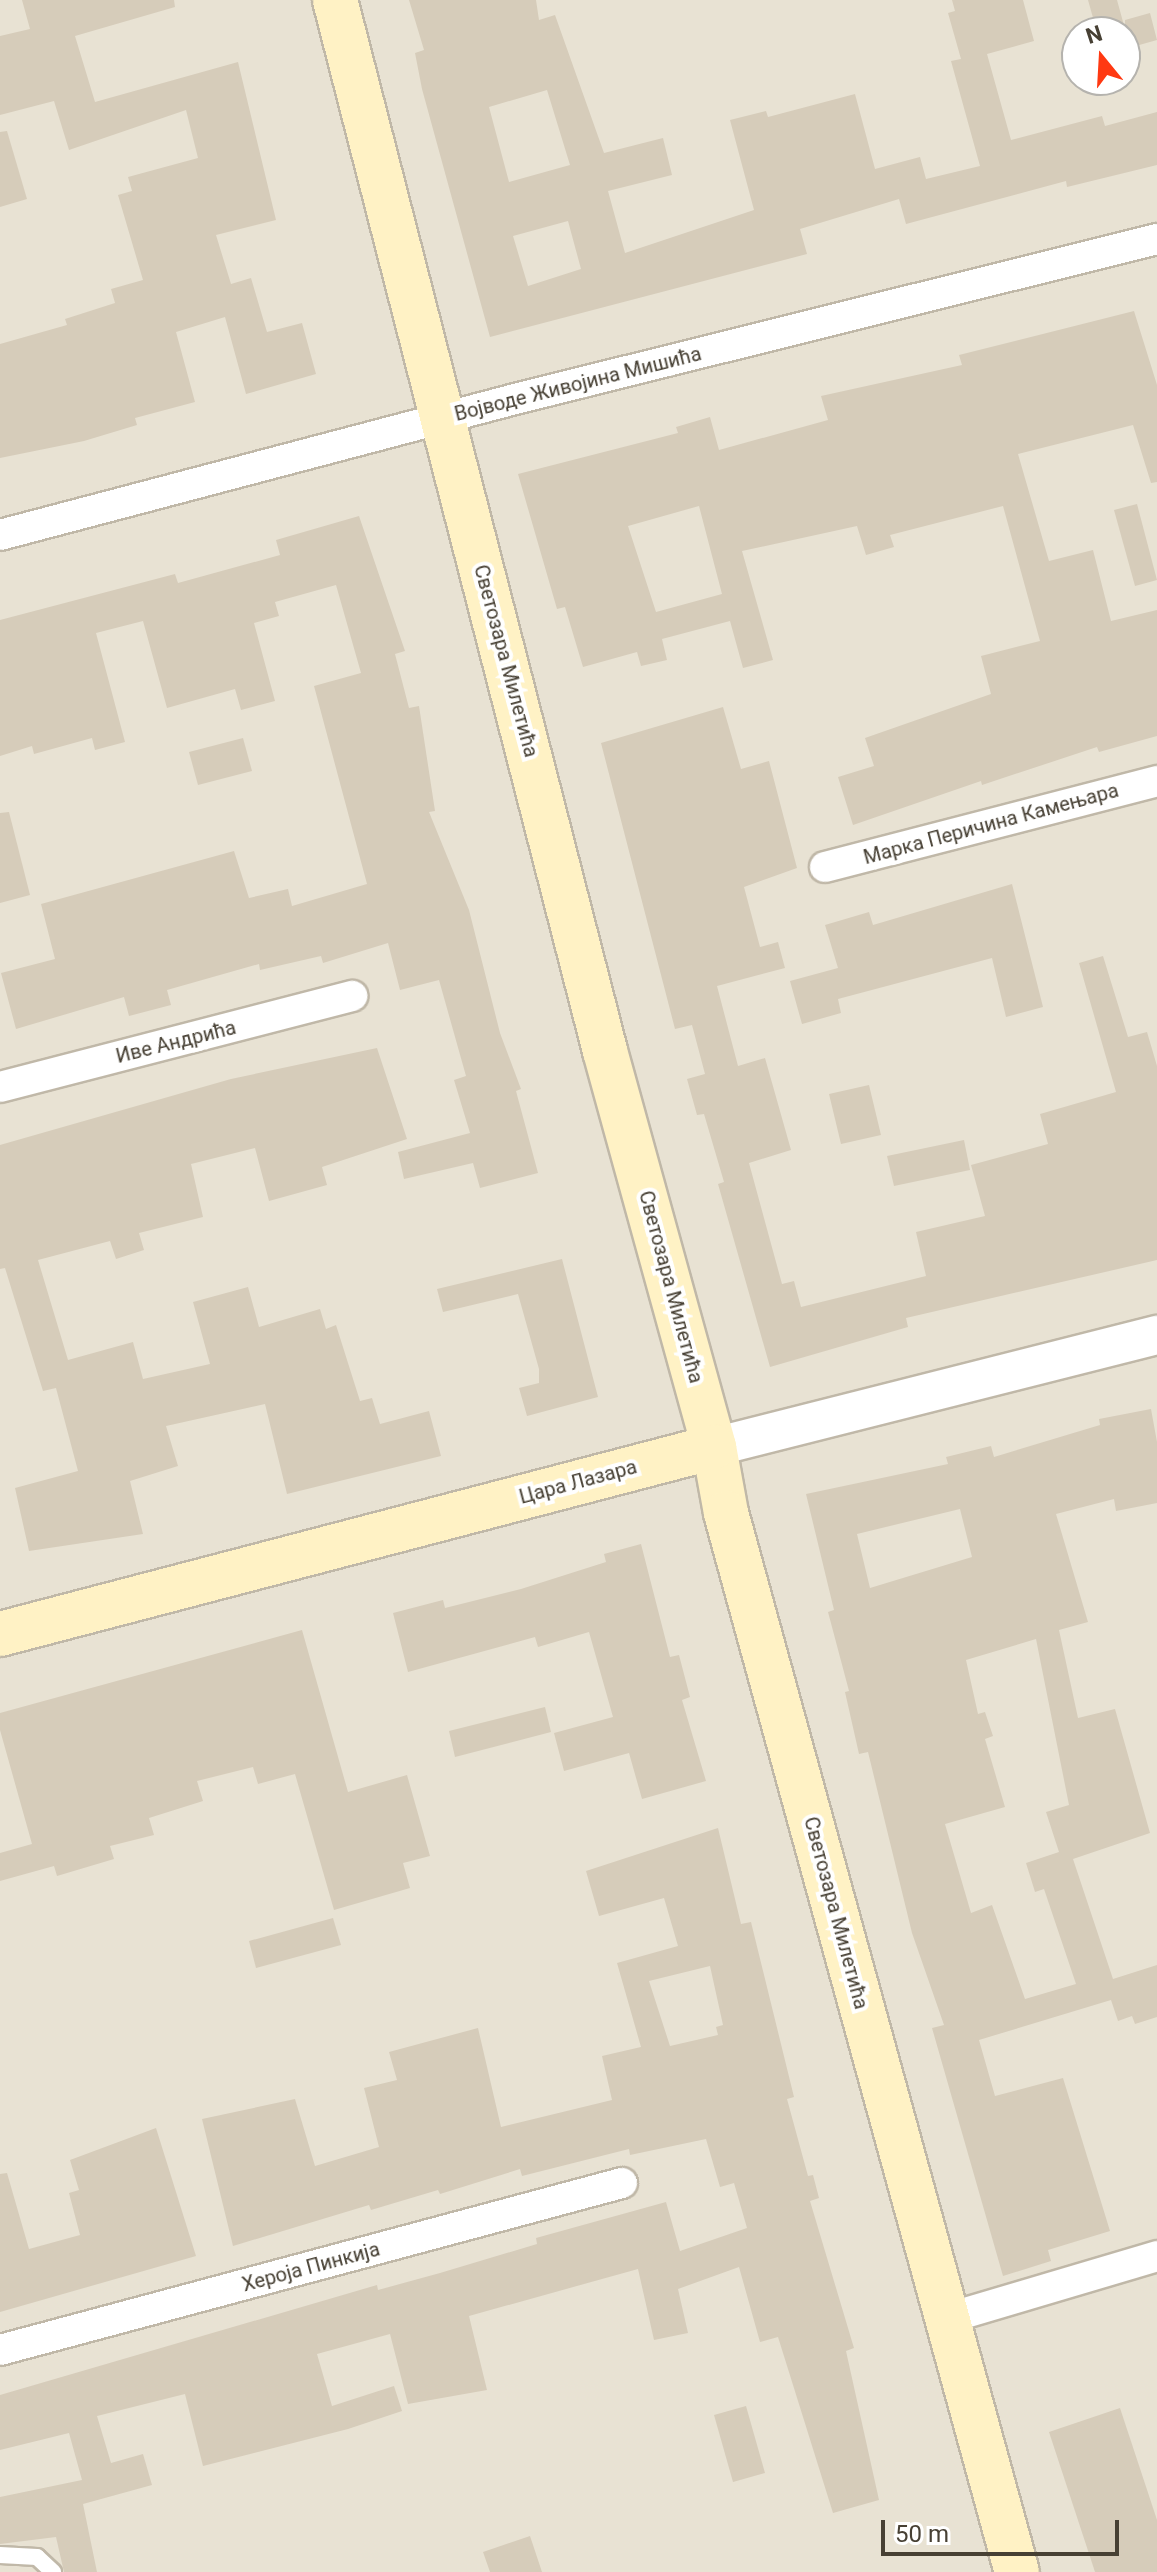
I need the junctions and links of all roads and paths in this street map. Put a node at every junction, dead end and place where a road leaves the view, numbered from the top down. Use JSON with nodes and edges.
{"nodes":[{"id":1,"x":335,"y":0,"type":"edge"},
{"id":2,"x":1157,"y":239,"type":"edge"},
{"id":3,"x":446,"y":417,"type":"junction"},
{"id":4,"x":0,"y":535,"type":"edge"},
{"id":5,"x":1157,"y":781,"type":"edge"},
{"id":6,"x":825,"y":867,"type":"dead end"},
{"id":7,"x":352,"y":996,"type":"dead end"},
{"id":8,"x":0,"y":1087,"type":"edge"},
{"id":9,"x":1157,"y":1335,"type":"edge"},
{"id":10,"x":714,"y":1447,"type":"junction"},
{"id":11,"x":0,"y":1634,"type":"edge"},
{"id":12,"x":622,"y":2183,"type":"dead end"},
{"id":13,"x":1157,"y":2256,"type":"edge"},
{"id":14,"x":948,"y":2318,"type":"junction"},
{"id":15,"x":0,"y":2350,"type":"edge"},
{"id":16,"x":0,"y":2555,"type":"edge"},
{"id":17,"x":53,"y":2572,"type":"edge"},
{"id":18,"x":1017,"y":2572,"type":"edge"}],
"edges":[{"from":1,"to":3,"type":"main road","name":"Светозара Милетића"},
{"from":2,"to":3,"type":"street","name":"Војводе Живојина Мишића"},
{"from":3,"to":4,"type":"street","name":"Војводе Живојина Мишића"},
{"from":3,"to":10,"type":"main road","name":"Светозара Милетића"},
{"from":5,"to":6,"type":"street","name":"Марка Перичина Камењара"},
{"from":7,"to":8,"type":"street","name":"Иве Андрића"},
{"from":9,"to":10,"type":"street","name":"Цара Лазара"},
{"from":10,"to":11,"type":"main road","name":"Цара Лазара"},
{"from":10,"to":14,"type":"main road","name":"Светозара Милетића"},
{"from":12,"to":15,"type":"street","name":"Хероја Пинкија"},
{"from":13,"to":14,"type":"street"},
{"from":14,"to":18,"type":"main road","name":"Светозара Милетића"},
{"from":16,"to":17,"type":"lane"}]}
